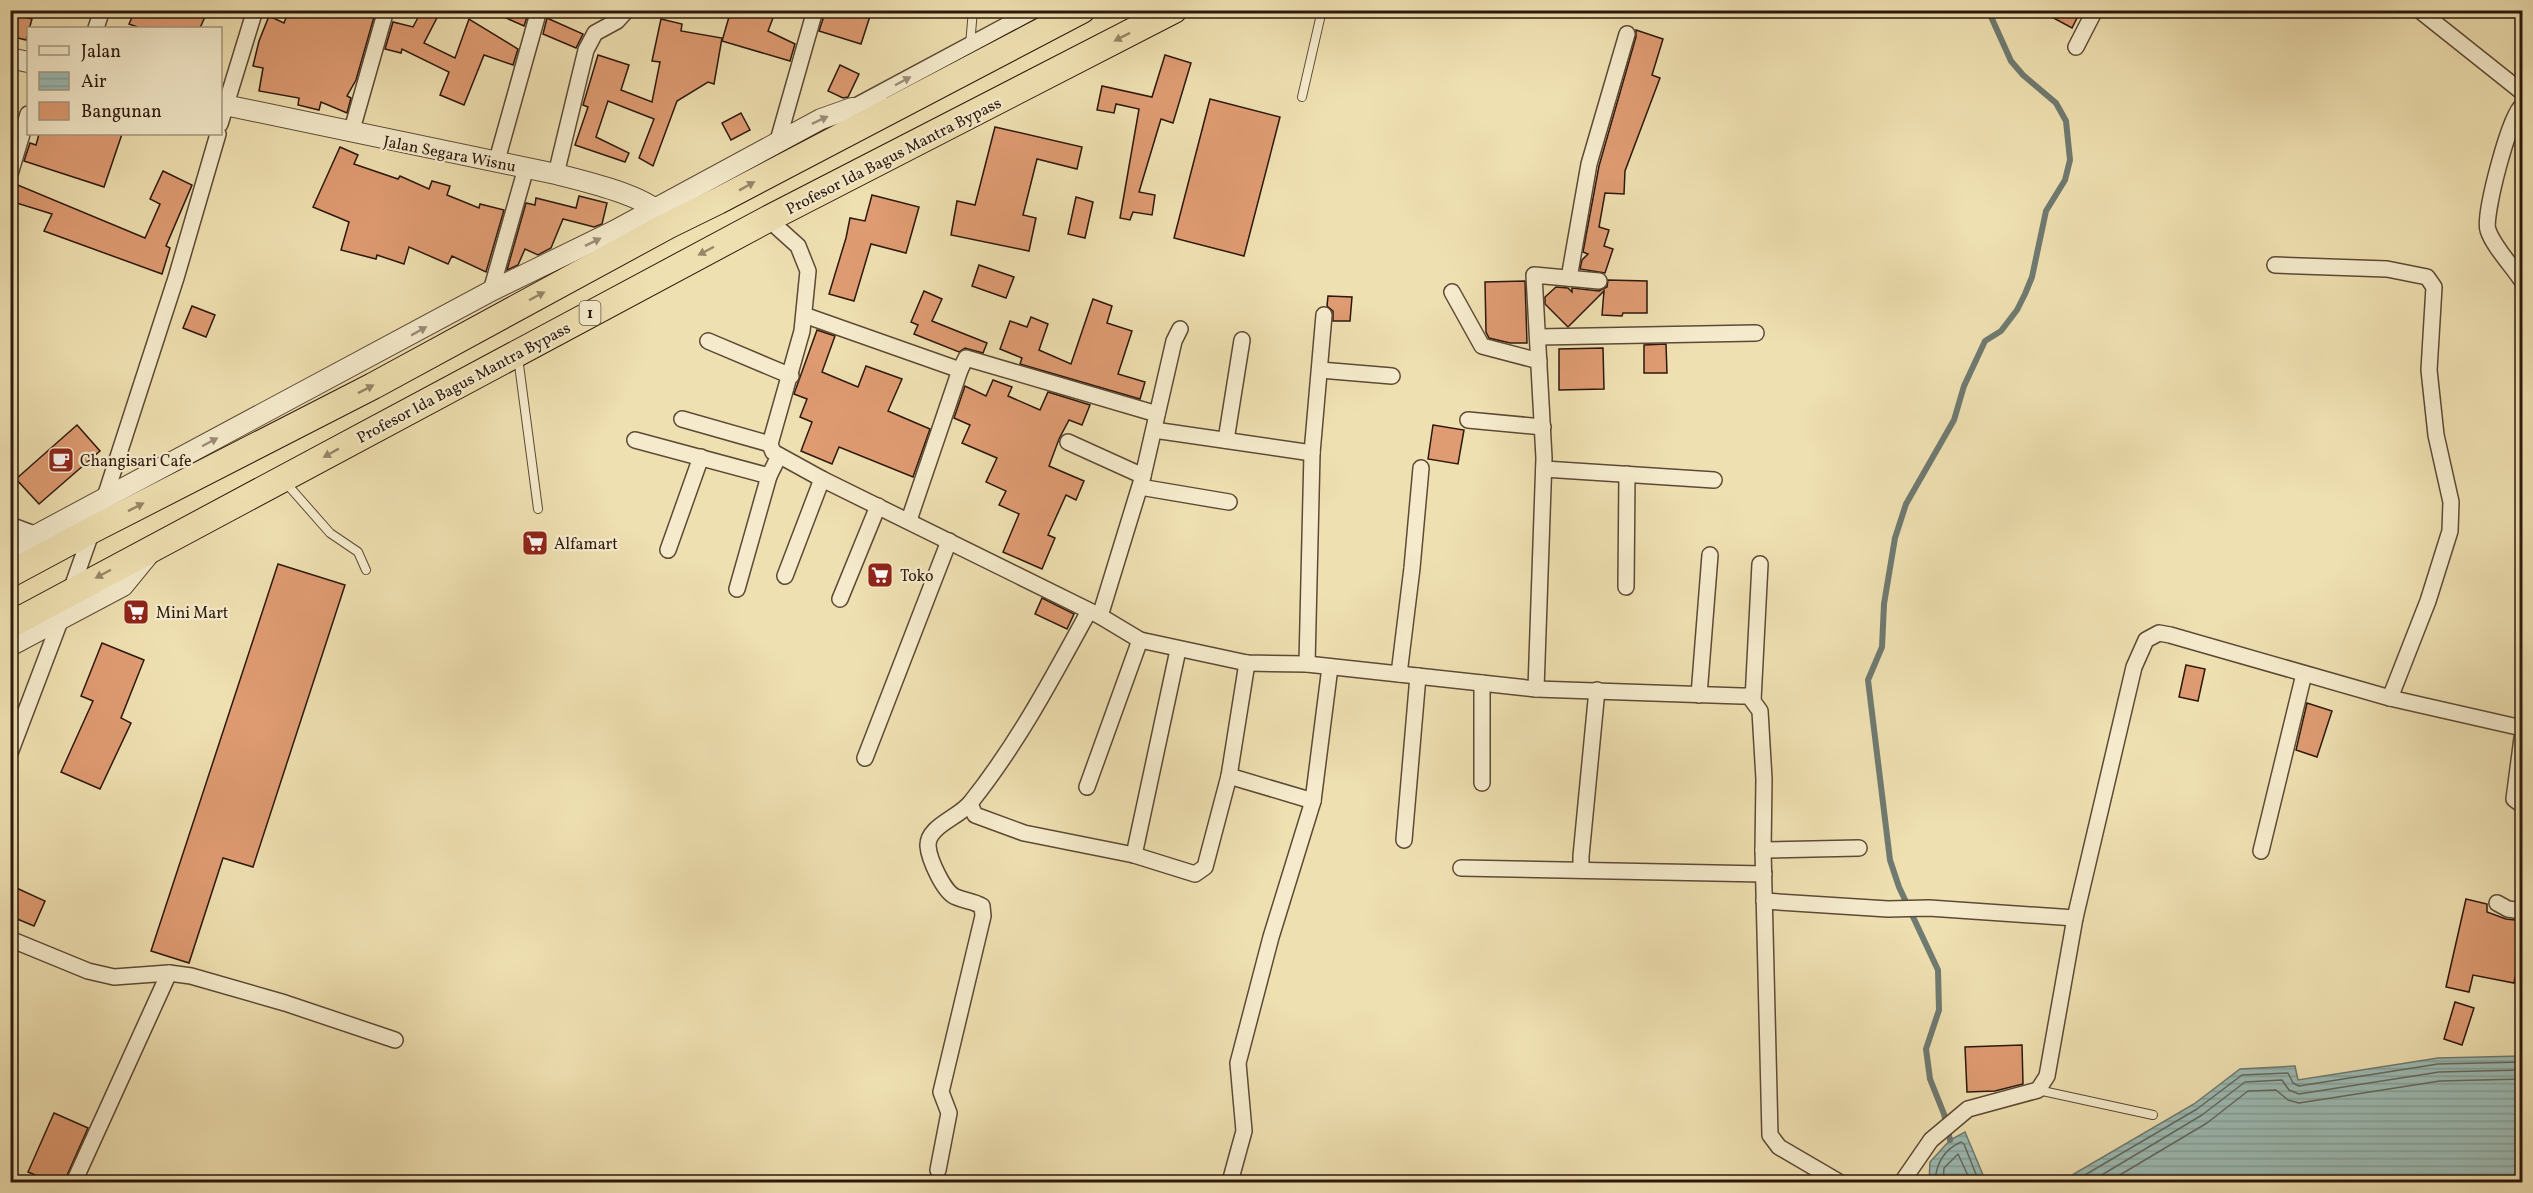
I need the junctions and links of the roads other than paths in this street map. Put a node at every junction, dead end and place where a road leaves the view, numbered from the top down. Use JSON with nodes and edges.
{"nodes":[{"id":1,"x":102,"y":10,"type":"edge"},
{"id":2,"x":255,"y":10,"type":"edge"},
{"id":3,"x":386,"y":10,"type":"edge"},
{"id":4,"x":538,"y":10,"type":"edge"},
{"id":5,"x":627,"y":10,"type":"edge"},
{"id":6,"x":973,"y":10,"type":"edge"},
{"id":7,"x":1035,"y":10,"type":"edge"},
{"id":8,"x":1082,"y":10,"type":"edge"},
{"id":9,"x":1174,"y":10,"type":"edge"},
{"id":10,"x":1322,"y":10,"type":"edge"},
{"id":11,"x":2095,"y":10,"type":"edge"},
{"id":12,"x":2419,"y":10,"type":"edge"},
{"id":13,"x":814,"y":14,"type":"dead end"},
{"id":14,"x":96,"y":27,"type":"edge"},
{"id":15,"x":1628,"y":34,"type":"dead end"},
{"id":16,"x":970,"y":45,"type":"junction"},
{"id":17,"x":2076,"y":47,"type":"dead end"},
{"id":18,"x":10,"y":58,"type":"edge"},
{"id":19,"x":27,"y":62,"type":"edge"},
{"id":20,"x":2523,"y":92,"type":"edge"},
{"id":21,"x":1302,"y":98,"type":"dead end"},
{"id":22,"x":2523,"y":106,"type":"edge"},
{"id":23,"x":852,"y":108,"type":"junction"},
{"id":24,"x":897,"y":109,"type":"junction"},
{"id":25,"x":222,"y":111,"type":"edge"},
{"id":26,"x":27,"y":117,"type":"edge"},
{"id":27,"x":351,"y":133,"type":"junction"},
{"id":28,"x":218,"y":135,"type":"edge"},
{"id":29,"x":777,"y":144,"type":"junction"},
{"id":30,"x":497,"y":160,"type":"junction"},
{"id":31,"x":526,"y":168,"type":"junction"},
{"id":32,"x":10,"y":174,"type":"edge"},
{"id":33,"x":556,"y":174,"type":"junction"},
{"id":34,"x":718,"y":201,"type":"junction"},
{"id":35,"x":662,"y":217,"type":"junction"},
{"id":36,"x":768,"y":219,"type":"junction"},
{"id":37,"x":740,"y":234,"type":"junction"},
{"id":38,"x":2275,"y":265,"type":"dead end"},
{"id":39,"x":1569,"y":278,"type":"junction"},
{"id":40,"x":1599,"y":281,"type":"dead end"},
{"id":41,"x":2523,"y":281,"type":"edge"},
{"id":42,"x":491,"y":291,"type":"junction"},
{"id":43,"x":1452,"y":292,"type":"dead end"},
{"id":44,"x":804,"y":315,"type":"junction"},
{"id":45,"x":1324,"y":315,"type":"dead end"},
{"id":46,"x":1180,"y":328,"type":"dead end"},
{"id":47,"x":1756,"y":333,"type":"dead end"},
{"id":48,"x":1538,"y":337,"type":"junction"},
{"id":49,"x":1242,"y":340,"type":"dead end"},
{"id":50,"x":708,"y":341,"type":"dead end"},
{"id":51,"x":517,"y":352,"type":"junction"},
{"id":52,"x":1539,"y":361,"type":"junction"},
{"id":53,"x":960,"y":370,"type":"junction"},
{"id":54,"x":1320,"y":370,"type":"junction"},
{"id":55,"x":790,"y":376,"type":"junction"},
{"id":56,"x":1392,"y":376,"type":"dead end"},
{"id":57,"x":1157,"y":414,"type":"junction"},
{"id":58,"x":682,"y":419,"type":"dead end"},
{"id":59,"x":1468,"y":420,"type":"dead end"},
{"id":60,"x":1543,"y":427,"type":"junction"},
{"id":61,"x":1154,"y":430,"type":"junction"},
{"id":62,"x":635,"y":440,"type":"dead end"},
{"id":63,"x":1226,"y":440,"type":"junction"},
{"id":64,"x":1068,"y":442,"type":"dead end"},
{"id":65,"x":775,"y":450,"type":"junction"},
{"id":66,"x":1312,"y":453,"type":"junction"},
{"id":67,"x":701,"y":458,"type":"junction"},
{"id":68,"x":1421,"y":468,"type":"dead end"},
{"id":69,"x":1544,"y":469,"type":"junction"},
{"id":70,"x":1627,"y":474,"type":"junction"},
{"id":71,"x":770,"y":476,"type":"junction"},
{"id":72,"x":822,"y":479,"type":"junction"},
{"id":73,"x":283,"y":480,"type":"junction"},
{"id":74,"x":1714,"y":480,"type":"dead end"},
{"id":75,"x":1141,"y":481,"type":"junction"},
{"id":76,"x":105,"y":496,"type":"junction"},
{"id":77,"x":1229,"y":502,"type":"dead end"},
{"id":78,"x":878,"y":506,"type":"junction"},
{"id":79,"x":538,"y":509,"type":"dead end"},
{"id":80,"x":909,"y":520,"type":"junction"},
{"id":81,"x":10,"y":525,"type":"edge"},
{"id":82,"x":92,"y":530,"type":"junction"},
{"id":83,"x":37,"y":535,"type":"junction"},
{"id":84,"x":949,"y":541,"type":"junction"},
{"id":85,"x":156,"y":546,"type":"junction"},
{"id":86,"x":10,"y":549,"type":"edge"},
{"id":87,"x":668,"y":550,"type":"dead end"},
{"id":88,"x":1710,"y":555,"type":"dead end"},
{"id":89,"x":1760,"y":564,"type":"dead end"},
{"id":90,"x":366,"y":570,"type":"dead end"},
{"id":91,"x":10,"y":574,"type":"edge"},
{"id":92,"x":785,"y":576,"type":"dead end"},
{"id":93,"x":1626,"y":587,"type":"dead end"},
{"id":94,"x":737,"y":589,"type":"dead end"},
{"id":95,"x":71,"y":591,"type":"junction"},
{"id":96,"x":840,"y":598,"type":"dead end"},
{"id":97,"x":1095,"y":614,"type":"junction"},
{"id":98,"x":60,"y":620,"type":"junction"},
{"id":99,"x":10,"y":625,"type":"edge"},
{"id":100,"x":1140,"y":640,"type":"junction"},
{"id":101,"x":10,"y":646,"type":"edge"},
{"id":102,"x":1178,"y":650,"type":"junction"},
{"id":103,"x":1247,"y":663,"type":"junction"},
{"id":104,"x":1307,"y":664,"type":"junction"},
{"id":105,"x":1330,"y":667,"type":"junction"},
{"id":106,"x":1399,"y":674,"type":"junction"},
{"id":107,"x":2304,"y":674,"type":"junction"},
{"id":108,"x":1418,"y":676,"type":"junction"},
{"id":109,"x":1482,"y":683,"type":"junction"},
{"id":110,"x":1536,"y":689,"type":"junction"},
{"id":111,"x":1597,"y":690,"type":"junction"},
{"id":112,"x":1699,"y":695,"type":"junction"},
{"id":113,"x":2390,"y":698,"type":"junction"},
{"id":114,"x":1753,"y":700,"type":"junction"},
{"id":115,"x":2523,"y":728,"type":"edge"},
{"id":116,"x":2523,"y":738,"type":"edge"},
{"id":117,"x":10,"y":753,"type":"edge"},
{"id":118,"x":865,"y":758,"type":"dead end"},
{"id":119,"x":1229,"y":776,"type":"junction"},
{"id":120,"x":1482,"y":783,"type":"dead end"},
{"id":121,"x":1087,"y":788,"type":"dead end"},
{"id":122,"x":1313,"y":801,"type":"junction"},
{"id":123,"x":970,"y":804,"type":"junction"},
{"id":124,"x":2523,"y":805,"type":"edge"},
{"id":125,"x":1404,"y":840,"type":"dead end"},
{"id":126,"x":1859,"y":848,"type":"dead end"},
{"id":127,"x":1763,"y":850,"type":"junction"},
{"id":128,"x":2261,"y":851,"type":"dead end"},
{"id":129,"x":1134,"y":855,"type":"junction"},
{"id":130,"x":1461,"y":868,"type":"dead end"},
{"id":131,"x":1581,"y":870,"type":"junction"},
{"id":132,"x":1764,"y":874,"type":"junction"},
{"id":133,"x":1764,"y":901,"type":"junction"},
{"id":134,"x":2497,"y":903,"type":"dead end"},
{"id":135,"x":2523,"y":911,"type":"edge"},
{"id":136,"x":2075,"y":918,"type":"junction"},
{"id":137,"x":10,"y":939,"type":"edge"},
{"id":138,"x":169,"y":973,"type":"junction"},
{"id":139,"x":395,"y":1040,"type":"dead end"},
{"id":140,"x":2038,"y":1090,"type":"junction"},
{"id":141,"x":2153,"y":1115,"type":"dead end"},
{"id":142,"x":938,"y":1170,"type":"dead end"},
{"id":143,"x":74,"y":1182,"type":"edge"},
{"id":144,"x":1230,"y":1182,"type":"edge"},
{"id":145,"x":1839,"y":1182,"type":"edge"},
{"id":146,"x":1902,"y":1182,"type":"edge"}],
"edges":[{"from":1,"to":14,"type":"street"},
{"from":2,"to":25,"type":"street"},
{"from":3,"to":27,"type":"street"},
{"from":4,"to":30,"type":"street"},
{"from":5,"to":33,"type":"street"},
{"from":6,"to":16,"type":"lane"},
{"from":7,"to":16,"type":"street"},
{"from":8,"to":24,"type":"highway","number":"1"},
{"from":9,"to":36,"type":"highway","name":"Profesor Ida Bagus Mantra Bypass","number":"1","one_way":true},
{"from":10,"to":21,"type":"lane"},
{"from":11,"to":17,"type":"street"},
{"from":12,"to":20,"type":"street"},
{"from":13,"to":29,"type":"street"},
{"from":15,"to":39,"type":"street"},
{"from":23,"to":16,"type":"street","one_way":true},
{"from":18,"to":19,"type":"street"},
{"from":22,"to":41,"type":"street"},
{"from":23,"to":24,"type":"street"},
{"from":29,"to":23,"type":"street","one_way":true},
{"from":34,"to":24,"type":"highway","number":"1","one_way":true},
{"from":25,"to":27,"type":"street","name":"Jalan Segara Wisnu"},
{"from":26,"to":32,"type":"street"},
{"from":27,"to":30,"type":"street","name":"Jalan Segara Wisnu"},
{"from":28,"to":76,"type":"street"},
{"from":29,"to":35,"type":"street"},
{"from":30,"to":31,"type":"street","name":"Jalan Segara Wisnu"},
{"from":31,"to":33,"type":"street","name":"Jalan Segara Wisnu"},
{"from":31,"to":42,"type":"street"},
{"from":33,"to":35,"type":"street","name":"Jalan Segara Wisnu"},
{"from":34,"to":35,"type":"highway","number":"1"},
{"from":34,"to":37,"type":"highway"},
{"from":42,"to":35,"type":"street","one_way":true},
{"from":82,"to":35,"type":"highway","number":"1","one_way":true},
{"from":36,"to":37,"type":"highway","name":"Profesor Ida Bagus Mantra Bypass","number":"1"},
{"from":36,"to":44,"type":"street"},
{"from":37,"to":51,"type":"highway","name":"Profesor Ida Bagus Mantra Bypass","number":"1","one_way":true},
{"from":38,"to":113,"type":"street"},
{"from":39,"to":40,"type":"street"},
{"from":39,"to":48,"type":"street"},
{"from":76,"to":42,"type":"street","one_way":true},
{"from":43,"to":52,"type":"street"},
{"from":44,"to":53,"type":"street"},
{"from":44,"to":55,"type":"street"},
{"from":45,"to":54,"type":"street"},
{"from":46,"to":57,"type":"street"},
{"from":47,"to":48,"type":"street"},
{"from":48,"to":52,"type":"street"},
{"from":49,"to":63,"type":"street"},
{"from":50,"to":55,"type":"street"},
{"from":51,"to":73,"type":"highway","name":"Profesor Ida Bagus Mantra Bypass","number":"1","one_way":true},
{"from":51,"to":79,"type":"lane"},
{"from":52,"to":60,"type":"street"},
{"from":53,"to":57,"type":"street"},
{"from":53,"to":80,"type":"street"},
{"from":54,"to":56,"type":"street"},
{"from":54,"to":66,"type":"street"},
{"from":55,"to":65,"type":"street"},
{"from":57,"to":61,"type":"street"},
{"from":58,"to":65,"type":"street"},
{"from":59,"to":60,"type":"street"},
{"from":60,"to":69,"type":"street"},
{"from":61,"to":63,"type":"street"},
{"from":61,"to":75,"type":"street"},
{"from":62,"to":67,"type":"street"},
{"from":63,"to":66,"type":"street"},
{"from":64,"to":75,"type":"street"},
{"from":65,"to":71,"type":"street"},
{"from":65,"to":72,"type":"street"},
{"from":66,"to":104,"type":"street"},
{"from":67,"to":71,"type":"street"},
{"from":67,"to":87,"type":"street"},
{"from":68,"to":106,"type":"street"},
{"from":69,"to":70,"type":"street"},
{"from":69,"to":110,"type":"street"},
{"from":70,"to":74,"type":"street"},
{"from":70,"to":93,"type":"street"},
{"from":71,"to":94,"type":"street"},
{"from":72,"to":78,"type":"street"},
{"from":72,"to":92,"type":"street"},
{"from":73,"to":85,"type":"highway","name":"Profesor Ida Bagus Mantra Bypass","number":"1"},
{"from":73,"to":90,"type":"lane"},
{"from":75,"to":77,"type":"street"},
{"from":75,"to":97,"type":"street"},
{"from":76,"to":82,"type":"street"},
{"from":76,"to":83,"type":"street"},
{"from":78,"to":80,"type":"street"},
{"from":78,"to":96,"type":"street"},
{"from":80,"to":84,"type":"street"},
{"from":81,"to":83,"type":"street"},
{"from":82,"to":91,"type":"highway","number":"1"},
{"from":82,"to":95,"type":"street"},
{"from":83,"to":86,"type":"street"},
{"from":84,"to":97,"type":"street"},
{"from":84,"to":118,"type":"street"},
{"from":85,"to":95,"type":"highway","name":"Profesor Ida Bagus Mantra Bypass","number":"1","one_way":true},
{"from":85,"to":98,"type":"street"},
{"from":88,"to":112,"type":"street"},
{"from":89,"to":114,"type":"street"},
{"from":95,"to":98,"type":"street"},
{"from":95,"to":99,"type":"highway","name":"Profesor Ida Bagus Mantra Bypass","number":"1"},
{"from":97,"to":100,"type":"street"},
{"from":97,"to":123,"type":"street"},
{"from":98,"to":101,"type":"street"},
{"from":98,"to":117,"type":"street"},
{"from":100,"to":102,"type":"street"},
{"from":100,"to":121,"type":"street"},
{"from":102,"to":103,"type":"street"},
{"from":102,"to":129,"type":"street"},
{"from":103,"to":104,"type":"street"},
{"from":103,"to":119,"type":"street"},
{"from":104,"to":105,"type":"street"},
{"from":105,"to":106,"type":"street"},
{"from":105,"to":122,"type":"street"},
{"from":106,"to":108,"type":"street"},
{"from":107,"to":113,"type":"street"},
{"from":107,"to":128,"type":"street"},
{"from":107,"to":136,"type":"street"},
{"from":108,"to":109,"type":"street"},
{"from":108,"to":125,"type":"street"},
{"from":109,"to":110,"type":"street"},
{"from":109,"to":120,"type":"street"},
{"from":110,"to":111,"type":"street"},
{"from":111,"to":112,"type":"street"},
{"from":111,"to":131,"type":"street"},
{"from":112,"to":114,"type":"street"},
{"from":113,"to":115,"type":"street"},
{"from":114,"to":127,"type":"street"},
{"from":116,"to":124,"type":"street"},
{"from":119,"to":122,"type":"street"},
{"from":119,"to":129,"type":"street"},
{"from":122,"to":144,"type":"street"},
{"from":123,"to":129,"type":"street"},
{"from":123,"to":142,"type":"street"},
{"from":126,"to":127,"type":"street"},
{"from":127,"to":132,"type":"street"},
{"from":130,"to":131,"type":"street"},
{"from":131,"to":132,"type":"street"},
{"from":132,"to":133,"type":"street"},
{"from":133,"to":136,"type":"street"},
{"from":133,"to":145,"type":"street"},
{"from":134,"to":135,"type":"street"},
{"from":136,"to":140,"type":"street"},
{"from":137,"to":138,"type":"street"},
{"from":138,"to":139,"type":"street"},
{"from":138,"to":143,"type":"street"},
{"from":140,"to":141,"type":"lane"},
{"from":140,"to":146,"type":"street"}]}
